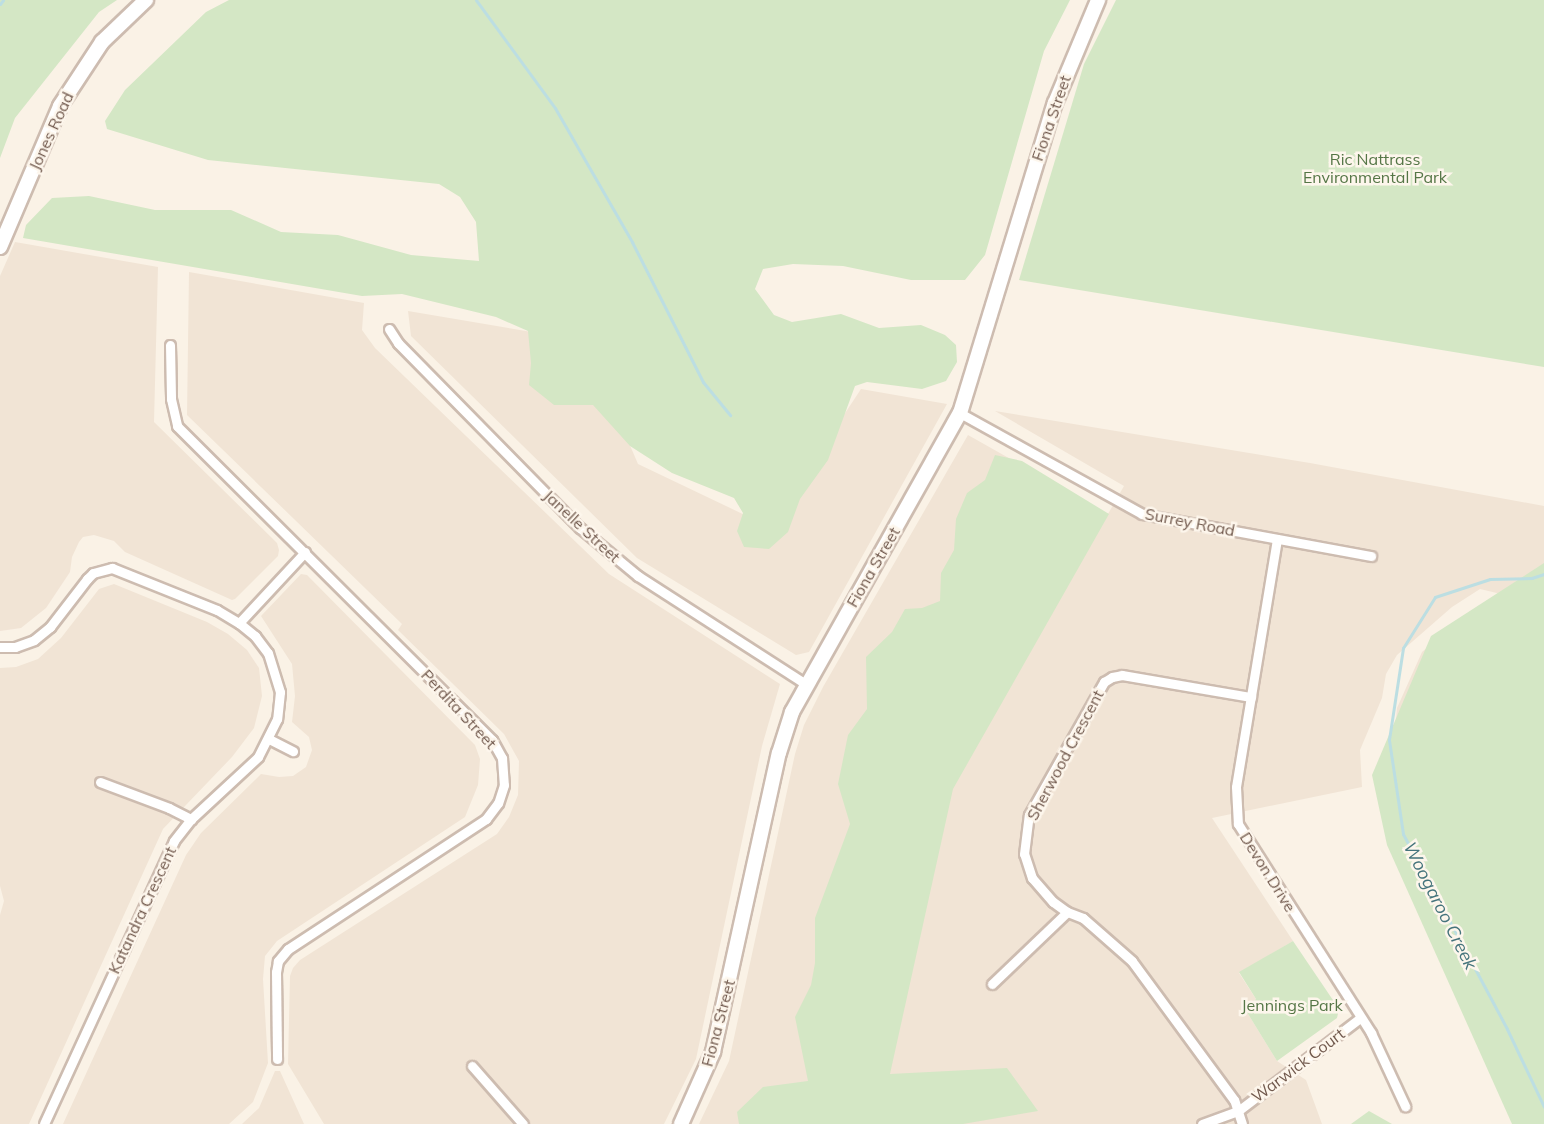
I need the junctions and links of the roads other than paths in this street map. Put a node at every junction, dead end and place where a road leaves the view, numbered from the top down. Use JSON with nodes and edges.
{"nodes":[{"id":1,"x":146,"y":0,"type":"edge"},
{"id":2,"x":1098,"y":0,"type":"edge"},
{"id":3,"x":0,"y":247,"type":"edge"},
{"id":4,"x":388,"y":329,"type":"dead end"},
{"id":5,"x":170,"y":345,"type":"dead end"},
{"id":6,"x":960,"y":413,"type":"junction"},
{"id":7,"x":1277,"y":539,"type":"junction"},
{"id":8,"x":305,"y":552,"type":"junction"},
{"id":9,"x":1371,"y":556,"type":"dead end"},
{"id":10,"x":239,"y":622,"type":"junction"},
{"id":11,"x":0,"y":647,"type":"edge"},
{"id":12,"x":807,"y":685,"type":"junction"},
{"id":13,"x":1251,"y":698,"type":"junction"},
{"id":14,"x":269,"y":739,"type":"junction"},
{"id":15,"x":293,"y":751,"type":"dead end"},
{"id":16,"x":100,"y":782,"type":"dead end"},
{"id":17,"x":191,"y":819,"type":"junction"},
{"id":18,"x":1067,"y":912,"type":"junction"},
{"id":19,"x":992,"y":984,"type":"dead end"},
{"id":20,"x":1360,"y":1017,"type":"junction"},
{"id":21,"x":277,"y":1059,"type":"dead end"},
{"id":22,"x":472,"y":1066,"type":"dead end"},
{"id":23,"x":1405,"y":1106,"type":"dead end"},
{"id":24,"x":1238,"y":1111,"type":"junction"},
{"id":25,"x":44,"y":1124,"type":"edge"},
{"id":26,"x":523,"y":1124,"type":"edge"},
{"id":27,"x":681,"y":1124,"type":"edge"},
{"id":28,"x":1202,"y":1124,"type":"edge"},
{"id":29,"x":1242,"y":1124,"type":"edge"}],
"edges":[{"from":1,"to":3,"type":"street","name":"Jones Road"},
{"from":2,"to":6,"type":"street","name":"Fiona Street"},
{"from":4,"to":12,"type":"street","name":"Janelle Street"},
{"from":5,"to":8,"type":"street","name":"Perdita Street"},
{"from":6,"to":7,"type":"street","name":"Surrey Road"},
{"from":6,"to":12,"type":"street","name":"Fiona Street"},
{"from":7,"to":9,"type":"street","name":"Surrey Road"},
{"from":7,"to":13,"type":"street","name":"Devon Drive"},
{"from":8,"to":10,"type":"street"},
{"from":8,"to":21,"type":"street","name":"Perdita Street"},
{"from":10,"to":11,"type":"street","name":"Katandra Crescent"},
{"from":10,"to":14,"type":"street","name":"Katandra Crescent"},
{"from":12,"to":27,"type":"street","name":"Fiona Street"},
{"from":13,"to":18,"type":"street","name":"Sherwood Crescent"},
{"from":13,"to":20,"type":"street","name":"Devon Drive"},
{"from":14,"to":15,"type":"street"},
{"from":14,"to":17,"type":"street","name":"Katandra Crescent"},
{"from":16,"to":17,"type":"street"},
{"from":17,"to":25,"type":"street","name":"Katandra Crescent"},
{"from":18,"to":19,"type":"street"},
{"from":18,"to":24,"type":"street","name":"Sherwood Crescent"},
{"from":20,"to":23,"type":"street","name":"Devon Drive"},
{"from":20,"to":24,"type":"street","name":"Warwick Court"},
{"from":22,"to":26,"type":"street"},
{"from":24,"to":28,"type":"street","name":"Warwick Court"},
{"from":24,"to":29,"type":"street","name":"Sherwood Crescent"}]}
